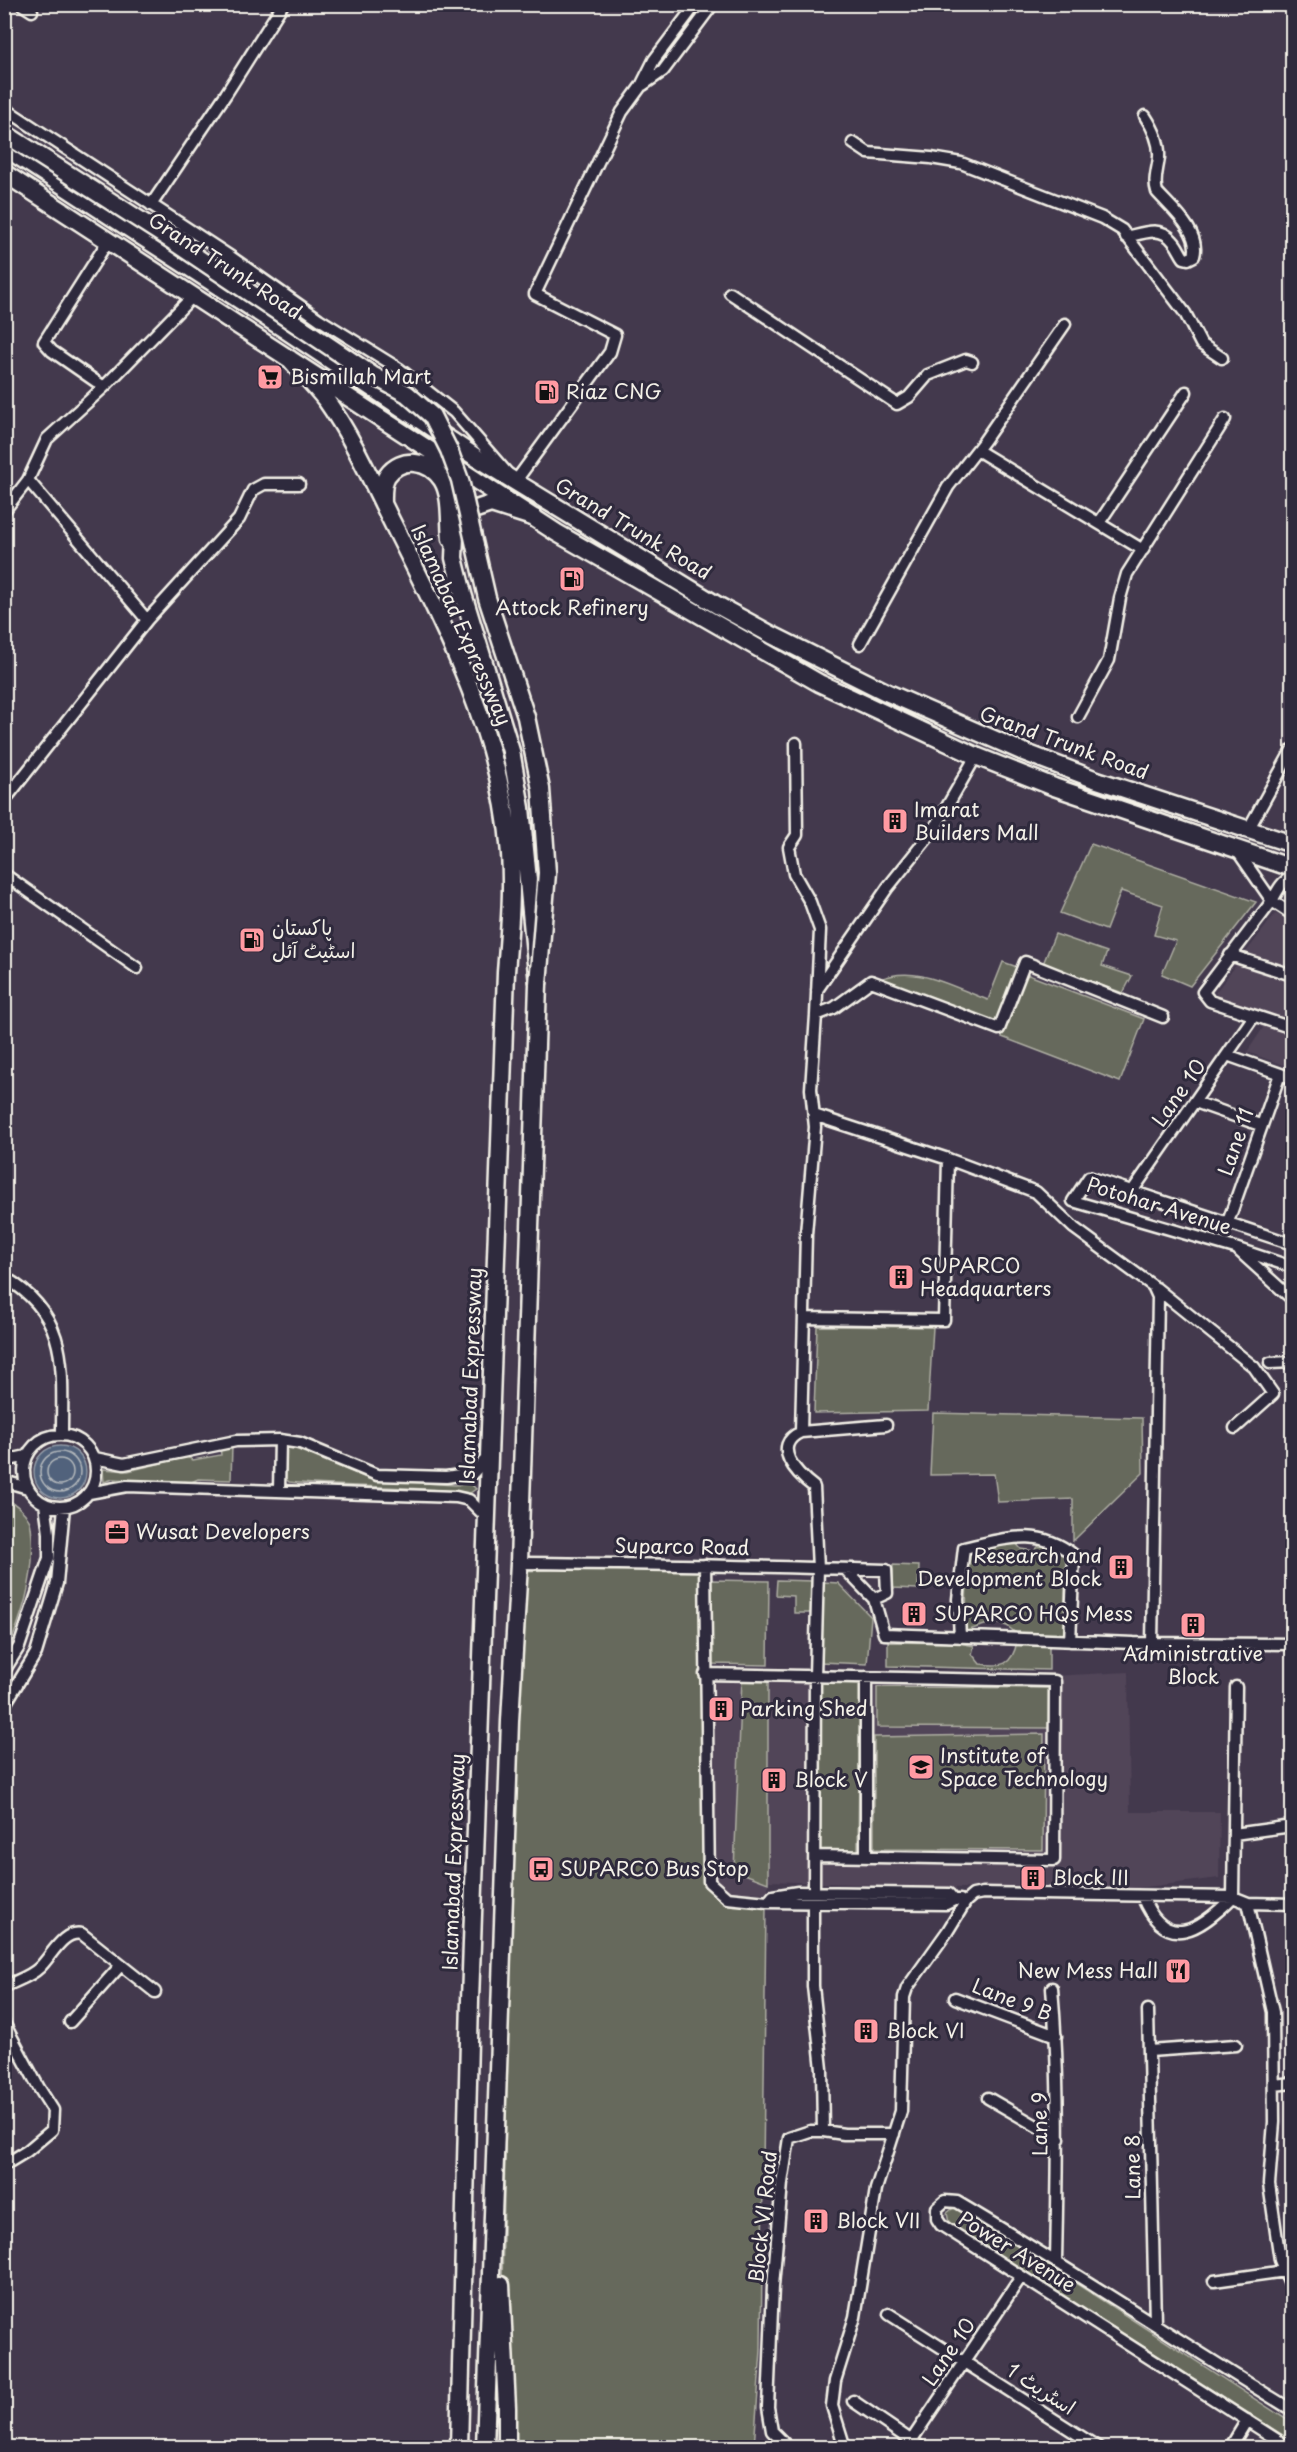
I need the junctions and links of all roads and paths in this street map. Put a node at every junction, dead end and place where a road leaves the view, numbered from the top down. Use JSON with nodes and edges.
{"nodes":[{"id":1,"x":21,"y":4,"type":"edge"},
{"id":2,"x":283,"y":4,"type":"edge"},
{"id":3,"x":696,"y":4,"type":"edge"},
{"id":4,"x":713,"y":4,"type":"edge"},
{"id":5,"x":32,"y":11,"type":"dead end"},
{"id":6,"x":641,"y":86,"type":"junction"},
{"id":7,"x":4,"y":108,"type":"edge"},
{"id":8,"x":1145,"y":116,"type":"dead end"},
{"id":9,"x":4,"y":133,"type":"edge"},
{"id":10,"x":853,"y":143,"type":"dead end"},
{"id":11,"x":4,"y":147,"type":"edge"},
{"id":12,"x":4,"y":173,"type":"edge"},
{"id":13,"x":152,"y":205,"type":"junction"},
{"id":14,"x":1126,"y":237,"type":"junction"},
{"id":15,"x":108,"y":241,"type":"junction"},
{"id":16,"x":730,"y":293,"type":"dead end"},
{"id":17,"x":194,"y":295,"type":"junction"},
{"id":18,"x":1065,"y":324,"type":"dead end"},
{"id":19,"x":1222,"y":358,"type":"dead end"},
{"id":20,"x":290,"y":359,"type":"junction"},
{"id":21,"x":972,"y":362,"type":"dead end"},
{"id":22,"x":104,"y":387,"type":"junction"},
{"id":23,"x":1186,"y":392,"type":"dead end"},
{"id":24,"x":1226,"y":419,"type":"dead end"},
{"id":25,"x":977,"y":450,"type":"junction"},
{"id":26,"x":28,"y":480,"type":"junction"},
{"id":27,"x":514,"y":482,"type":"junction"},
{"id":28,"x":299,"y":484,"type":"dead end"},
{"id":29,"x":383,"y":504,"type":"junction"},
{"id":30,"x":4,"y":511,"type":"edge"},
{"id":31,"x":535,"y":518,"type":"junction"},
{"id":32,"x":1099,"y":524,"type":"junction"},
{"id":33,"x":1143,"y":550,"type":"junction"},
{"id":34,"x":454,"y":558,"type":"junction"},
{"id":35,"x":147,"y":621,"type":"junction"},
{"id":36,"x":860,"y":644,"type":"dead end"},
{"id":37,"x":1078,"y":717,"type":"dead end"},
{"id":38,"x":796,"y":743,"type":"dead end"},
{"id":39,"x":1293,"y":750,"type":"edge"},
{"id":40,"x":976,"y":756,"type":"junction"},
{"id":41,"x":4,"y":801,"type":"edge"},
{"id":42,"x":1248,"y":830,"type":"junction"},
{"id":43,"x":1293,"y":844,"type":"edge"},
{"id":44,"x":1236,"y":849,"type":"junction"},
{"id":45,"x":1293,"y":868,"type":"edge"},
{"id":46,"x":4,"y":874,"type":"edge"},
{"id":47,"x":1293,"y":878,"type":"edge"},
{"id":48,"x":1272,"y":900,"type":"junction"},
{"id":49,"x":1293,"y":914,"type":"edge"},
{"id":50,"x":1230,"y":955,"type":"junction"},
{"id":51,"x":137,"y":968,"type":"dead end"},
{"id":52,"x":1293,"y":975,"type":"edge"},
{"id":53,"x":538,"y":984,"type":"junction"},
{"id":54,"x":817,"y":990,"type":"junction"},
{"id":55,"x":816,"y":1015,"type":"junction"},
{"id":56,"x":1254,"y":1016,"type":"junction"},
{"id":57,"x":1162,"y":1017,"type":"dead end"},
{"id":58,"x":1293,"y":1028,"type":"edge"},
{"id":59,"x":1227,"y":1055,"type":"junction"},
{"id":60,"x":1280,"y":1074,"type":"junction"},
{"id":61,"x":1293,"y":1078,"type":"edge"},
{"id":62,"x":1195,"y":1102,"type":"junction"},
{"id":63,"x":814,"y":1115,"type":"junction"},
{"id":64,"x":1260,"y":1125,"type":"junction"},
{"id":65,"x":948,"y":1159,"type":"junction"},
{"id":66,"x":1133,"y":1190,"type":"junction"},
{"id":67,"x":1228,"y":1222,"type":"junction"},
{"id":68,"x":1293,"y":1244,"type":"edge"},
{"id":69,"x":1235,"y":1248,"type":"junction"},
{"id":70,"x":1293,"y":1267,"type":"edge"},
{"id":71,"x":4,"y":1277,"type":"edge"},
{"id":72,"x":1153,"y":1286,"type":"junction"},
{"id":73,"x":1293,"y":1299,"type":"edge"},
{"id":74,"x":804,"y":1318,"type":"junction"},
{"id":75,"x":1293,"y":1362,"type":"edge"},
{"id":76,"x":1270,"y":1363,"type":"dead end"},
{"id":77,"x":886,"y":1425,"type":"dead end"},
{"id":78,"x":1235,"y":1428,"type":"dead end"},
{"id":79,"x":801,"y":1432,"type":"junction"},
{"id":80,"x":62,"y":1434,"type":"junction"},
{"id":81,"x":280,"y":1440,"type":"junction"},
{"id":82,"x":27,"y":1456,"type":"junction"},
{"id":83,"x":489,"y":1457,"type":"junction"},
{"id":84,"x":95,"y":1458,"type":"junction"},
{"id":85,"x":4,"y":1461,"type":"edge"},
{"id":86,"x":4,"y":1481,"type":"edge"},
{"id":87,"x":28,"y":1488,"type":"junction"},
{"id":88,"x":279,"y":1490,"type":"junction"},
{"id":89,"x":89,"y":1493,"type":"junction"},
{"id":90,"x":45,"y":1504,"type":"junction"},
{"id":91,"x":64,"y":1507,"type":"junction"},
{"id":92,"x":487,"y":1518,"type":"junction"},
{"id":93,"x":519,"y":1563,"type":"junction"},
{"id":94,"x":705,"y":1565,"type":"junction"},
{"id":95,"x":818,"y":1568,"type":"junction"},
{"id":96,"x":844,"y":1569,"type":"junction"},
{"id":97,"x":874,"y":1599,"type":"junction"},
{"id":98,"x":960,"y":1637,"type":"junction"},
{"id":99,"x":1070,"y":1641,"type":"junction"},
{"id":100,"x":1152,"y":1643,"type":"junction"},
{"id":101,"x":1293,"y":1644,"type":"edge"},
{"id":102,"x":4,"y":1671,"type":"edge"},
{"id":103,"x":705,"y":1674,"type":"junction"},
{"id":104,"x":815,"y":1676,"type":"junction"},
{"id":105,"x":866,"y":1677,"type":"junction"},
{"id":106,"x":1236,"y":1687,"type":"dead end"},
{"id":107,"x":4,"y":1706,"type":"edge"},
{"id":108,"x":1293,"y":1826,"type":"edge"},
{"id":109,"x":1234,"y":1834,"type":"junction"},
{"id":110,"x":815,"y":1856,"type":"junction"},
{"id":111,"x":866,"y":1857,"type":"junction"},
{"id":112,"x":1142,"y":1896,"type":"junction"},
{"id":113,"x":1233,"y":1897,"type":"junction"},
{"id":114,"x":812,"y":1898,"type":"junction"},
{"id":115,"x":966,"y":1901,"type":"junction"},
{"id":116,"x":1248,"y":1903,"type":"junction"},
{"id":117,"x":1293,"y":1904,"type":"edge"},
{"id":118,"x":121,"y":1965,"type":"junction"},
{"id":119,"x":4,"y":1987,"type":"edge"},
{"id":120,"x":1052,"y":1988,"type":"dead end"},
{"id":121,"x":155,"y":1992,"type":"dead end"},
{"id":122,"x":955,"y":1998,"type":"dead end"},
{"id":123,"x":1148,"y":2010,"type":"dead end"},
{"id":124,"x":70,"y":2022,"type":"dead end"},
{"id":125,"x":4,"y":2023,"type":"edge"},
{"id":126,"x":1056,"y":2036,"type":"junction"},
{"id":127,"x":7,"y":2037,"type":"edge"},
{"id":128,"x":1236,"y":2045,"type":"dead end"},
{"id":129,"x":1149,"y":2051,"type":"junction"},
{"id":130,"x":1293,"y":2084,"type":"edge"},
{"id":131,"x":1274,"y":2085,"type":"junction"},
{"id":132,"x":988,"y":2098,"type":"dead end"},
{"id":133,"x":823,"y":2131,"type":"junction"},
{"id":134,"x":894,"y":2134,"type":"junction"},
{"id":135,"x":1059,"y":2139,"type":"junction"},
{"id":136,"x":4,"y":2165,"type":"edge"},
{"id":137,"x":495,"y":2179,"type":"junction"},
{"id":138,"x":1056,"y":2260,"type":"junction"},
{"id":139,"x":1289,"y":2271,"type":"edge"},
{"id":140,"x":1020,"y":2277,"type":"junction"},
{"id":141,"x":1214,"y":2281,"type":"dead end"},
{"id":142,"x":1293,"y":2288,"type":"edge"},
{"id":143,"x":888,"y":2314,"type":"dead end"},
{"id":144,"x":1155,"y":2323,"type":"junction"},
{"id":145,"x":964,"y":2361,"type":"junction"},
{"id":146,"x":853,"y":2401,"type":"dead end"},
{"id":147,"x":1293,"y":2410,"type":"edge"},
{"id":148,"x":1247,"y":2420,"type":"junction"},
{"id":149,"x":910,"y":2444,"type":"edge"},
{"id":150,"x":459,"y":2448,"type":"edge"},
{"id":151,"x":485,"y":2448,"type":"edge"},
{"id":152,"x":507,"y":2448,"type":"edge"},
{"id":153,"x":789,"y":2448,"type":"edge"},
{"id":154,"x":845,"y":2448,"type":"edge"},
{"id":155,"x":922,"y":2448,"type":"edge"},
{"id":156,"x":1099,"y":2448,"type":"edge"},
{"id":157,"x":1230,"y":2448,"type":"edge"},
{"id":158,"x":1290,"y":2448,"type":"edge"}],
"edges":[{"from":1,"to":5,"type":"street"},
{"from":2,"to":13,"type":"street"},
{"from":3,"to":6,"type":"street"},
{"from":4,"to":6,"type":"street"},
{"from":6,"to":27,"type":"street"},
{"from":7,"to":13,"type":"street"},
{"from":8,"to":14,"type":"street"},
{"from":9,"to":53,"type":"highway","bridge":true},
{"from":10,"to":14,"type":"street"},
{"from":11,"to":27,"type":"highway","name":"Grand Trunk Road"},
{"from":12,"to":15,"type":"highway","name":"Grand Trunk Road"},
{"from":13,"to":27,"type":"street"},
{"from":14,"to":19,"type":"street"},
{"from":15,"to":17,"type":"highway","name":"Grand Trunk Road"},
{"from":15,"to":22,"type":"street"},
{"from":16,"to":21,"type":"street"},
{"from":17,"to":20,"type":"highway","name":"Grand Trunk Road"},
{"from":17,"to":22,"type":"street"},
{"from":18,"to":25,"type":"street"},
{"from":20,"to":29,"type":"highway","name":"Islamabad Expressway"},
{"from":20,"to":31,"type":"highway","name":"Grand Trunk Road"},
{"from":22,"to":26,"type":"street"},
{"from":23,"to":32,"type":"street"},
{"from":24,"to":33,"type":"street"},
{"from":25,"to":32,"type":"street"},
{"from":25,"to":36,"type":"street"},
{"from":26,"to":30,"type":"street"},
{"from":26,"to":35,"type":"street"},
{"from":27,"to":42,"type":"highway","name":"Grand Trunk Road"},
{"from":28,"to":35,"type":"street"},
{"from":29,"to":34,"type":"highway"},
{"from":29,"to":83,"type":"highway","name":"Islamabad Expressway"},
{"from":31,"to":34,"type":"highway"},
{"from":31,"to":40,"type":"highway","name":"Grand Trunk Road"},
{"from":32,"to":33,"type":"street"},
{"from":33,"to":37,"type":"street"},
{"from":34,"to":53,"type":"highway"},
{"from":35,"to":41,"type":"street"},
{"from":38,"to":54,"type":"street"},
{"from":39,"to":42,"type":"street"},
{"from":40,"to":44,"type":"highway","name":"Grand Trunk Road"},
{"from":40,"to":54,"type":"street"},
{"from":42,"to":43,"type":"highway","name":"Grand Trunk Road"},
{"from":44,"to":45,"type":"highway","name":"Grand Trunk Road"},
{"from":44,"to":48,"type":"street"},
{"from":46,"to":51,"type":"street"},
{"from":47,"to":48,"type":"street"},
{"from":48,"to":49,"type":"street"},
{"from":48,"to":50,"type":"street"},
{"from":50,"to":52,"type":"street"},
{"from":50,"to":56,"type":"street"},
{"from":53,"to":93,"type":"highway"},
{"from":54,"to":55,"type":"street"},
{"from":55,"to":57,"type":"street"},
{"from":55,"to":63,"type":"street"},
{"from":56,"to":58,"type":"street"},
{"from":56,"to":59,"type":"street","name":"Lane 10"},
{"from":59,"to":60,"type":"street"},
{"from":59,"to":62,"type":"street","name":"Lane 10"},
{"from":60,"to":61,"type":"street"},
{"from":60,"to":64,"type":"street","name":"Lane 11"},
{"from":62,"to":64,"type":"street"},
{"from":62,"to":66,"type":"street","name":"Lane 10"},
{"from":63,"to":65,"type":"street"},
{"from":63,"to":74,"type":"street"},
{"from":64,"to":67,"type":"street","name":"Lane 11"},
{"from":65,"to":72,"type":"street"},
{"from":65,"to":74,"type":"street"},
{"from":66,"to":67,"type":"street","name":"Potohar Avenue"},
{"from":66,"to":69,"type":"street","name":"Potohar Avenue"},
{"from":67,"to":68,"type":"street","name":"Potohar Avenue"},
{"from":69,"to":70,"type":"street","name":"Potohar Avenue"},
{"from":69,"to":73,"type":"street"},
{"from":71,"to":80,"type":"street"},
{"from":72,"to":78,"type":"street"},
{"from":72,"to":100,"type":"street"},
{"from":74,"to":79,"type":"street"},
{"from":75,"to":76,"type":"street"},
{"from":77,"to":79,"type":"street"},
{"from":79,"to":95,"type":"street"},
{"from":80,"to":82,"type":"street"},
{"from":80,"to":84,"type":"street"},
{"from":81,"to":83,"type":"street"},
{"from":81,"to":84,"type":"street"},
{"from":81,"to":88,"type":"street"},
{"from":82,"to":85,"type":"street"},
{"from":82,"to":87,"type":"street"},
{"from":83,"to":92,"type":"highway","name":"Islamabad Expressway"},
{"from":84,"to":89,"type":"street"},
{"from":86,"to":87,"type":"street"},
{"from":87,"to":90,"type":"street"},
{"from":88,"to":89,"type":"street"},
{"from":88,"to":92,"type":"street"},
{"from":89,"to":91,"type":"street"},
{"from":90,"to":91,"type":"street"},
{"from":90,"to":102,"type":"street"},
{"from":91,"to":107,"type":"street"},
{"from":92,"to":150,"type":"highway","name":"Islamabad Expressway"},
{"from":93,"to":94,"type":"street","name":"Suparco Road"},
{"from":93,"to":137,"type":"highway"},
{"from":94,"to":95,"type":"street","name":"Suparco Road"},
{"from":94,"to":103,"type":"street"},
{"from":95,"to":96,"type":"street","name":"Suparco Road"},
{"from":95,"to":104,"type":"street"},
{"from":96,"to":97,"type":"street"},
{"from":96,"to":97,"type":"street","name":"Suparco Road"},
{"from":97,"to":98,"type":"street"},
{"from":98,"to":99,"type":"street"},
{"from":98,"to":99,"type":"street"},
{"from":99,"to":100,"type":"street"},
{"from":100,"to":101,"type":"street"},
{"from":103,"to":104,"type":"street"},
{"from":103,"to":114,"type":"street"},
{"from":104,"to":105,"type":"street"},
{"from":104,"to":110,"type":"street"},
{"from":105,"to":111,"type":"street"},
{"from":105,"to":111,"type":"street"},
{"from":106,"to":109,"type":"street"},
{"from":108,"to":109,"type":"street"},
{"from":109,"to":113,"type":"street"},
{"from":110,"to":111,"type":"street"},
{"from":110,"to":114,"type":"street"},
{"from":112,"to":113,"type":"street"},
{"from":112,"to":113,"type":"street"},
{"from":112,"to":115,"type":"street"},
{"from":113,"to":116,"type":"street"},
{"from":114,"to":115,"type":"street"},
{"from":114,"to":133,"type":"street"},
{"from":115,"to":134,"type":"street"},
{"from":116,"to":117,"type":"street"},
{"from":116,"to":131,"type":"street"},
{"from":118,"to":119,"type":"street"},
{"from":118,"to":121,"type":"street"},
{"from":118,"to":124,"type":"street"},
{"from":120,"to":126,"type":"street","name":"Lane 9"},
{"from":122,"to":126,"type":"street","name":"Lane 9 B"},
{"from":123,"to":129,"type":"street","name":"Lane 8"},
{"from":125,"to":127,"type":"street"},
{"from":126,"to":135,"type":"street","name":"Lane 9"},
{"from":127,"to":136,"type":"street"},
{"from":128,"to":129,"type":"street"},
{"from":129,"to":144,"type":"street","name":"Lane 8"},
{"from":130,"to":131,"type":"street"},
{"from":131,"to":139,"type":"street"},
{"from":132,"to":135,"type":"street"},
{"from":133,"to":134,"type":"street"},
{"from":133,"to":153,"type":"street","name":"Block VI Road"},
{"from":134,"to":154,"type":"street"},
{"from":135,"to":138,"type":"street","name":"Lane 9"},
{"from":137,"to":151,"type":"highway"},
{"from":137,"to":152,"type":"highway"},
{"from":138,"to":140,"type":"street","name":"Power Avenue"},
{"from":138,"to":144,"type":"street","name":"Power Avenue"},
{"from":139,"to":141,"type":"street"},
{"from":139,"to":142,"type":"street"},
{"from":140,"to":145,"type":"street","name":"Lane 10"},
{"from":140,"to":148,"type":"street","name":"Power Avenue"},
{"from":143,"to":145,"type":"street","name":"اسٹریٹ 1"},
{"from":144,"to":147,"type":"street","name":"Power Avenue"},
{"from":145,"to":149,"type":"street","name":"Lane 10"},
{"from":145,"to":156,"type":"street","name":"اسٹریٹ 1"},
{"from":146,"to":149,"type":"street"},
{"from":148,"to":157,"type":"street"},
{"from":148,"to":158,"type":"street","name":"Power Avenue"},
{"from":149,"to":155,"type":"street"}]}
